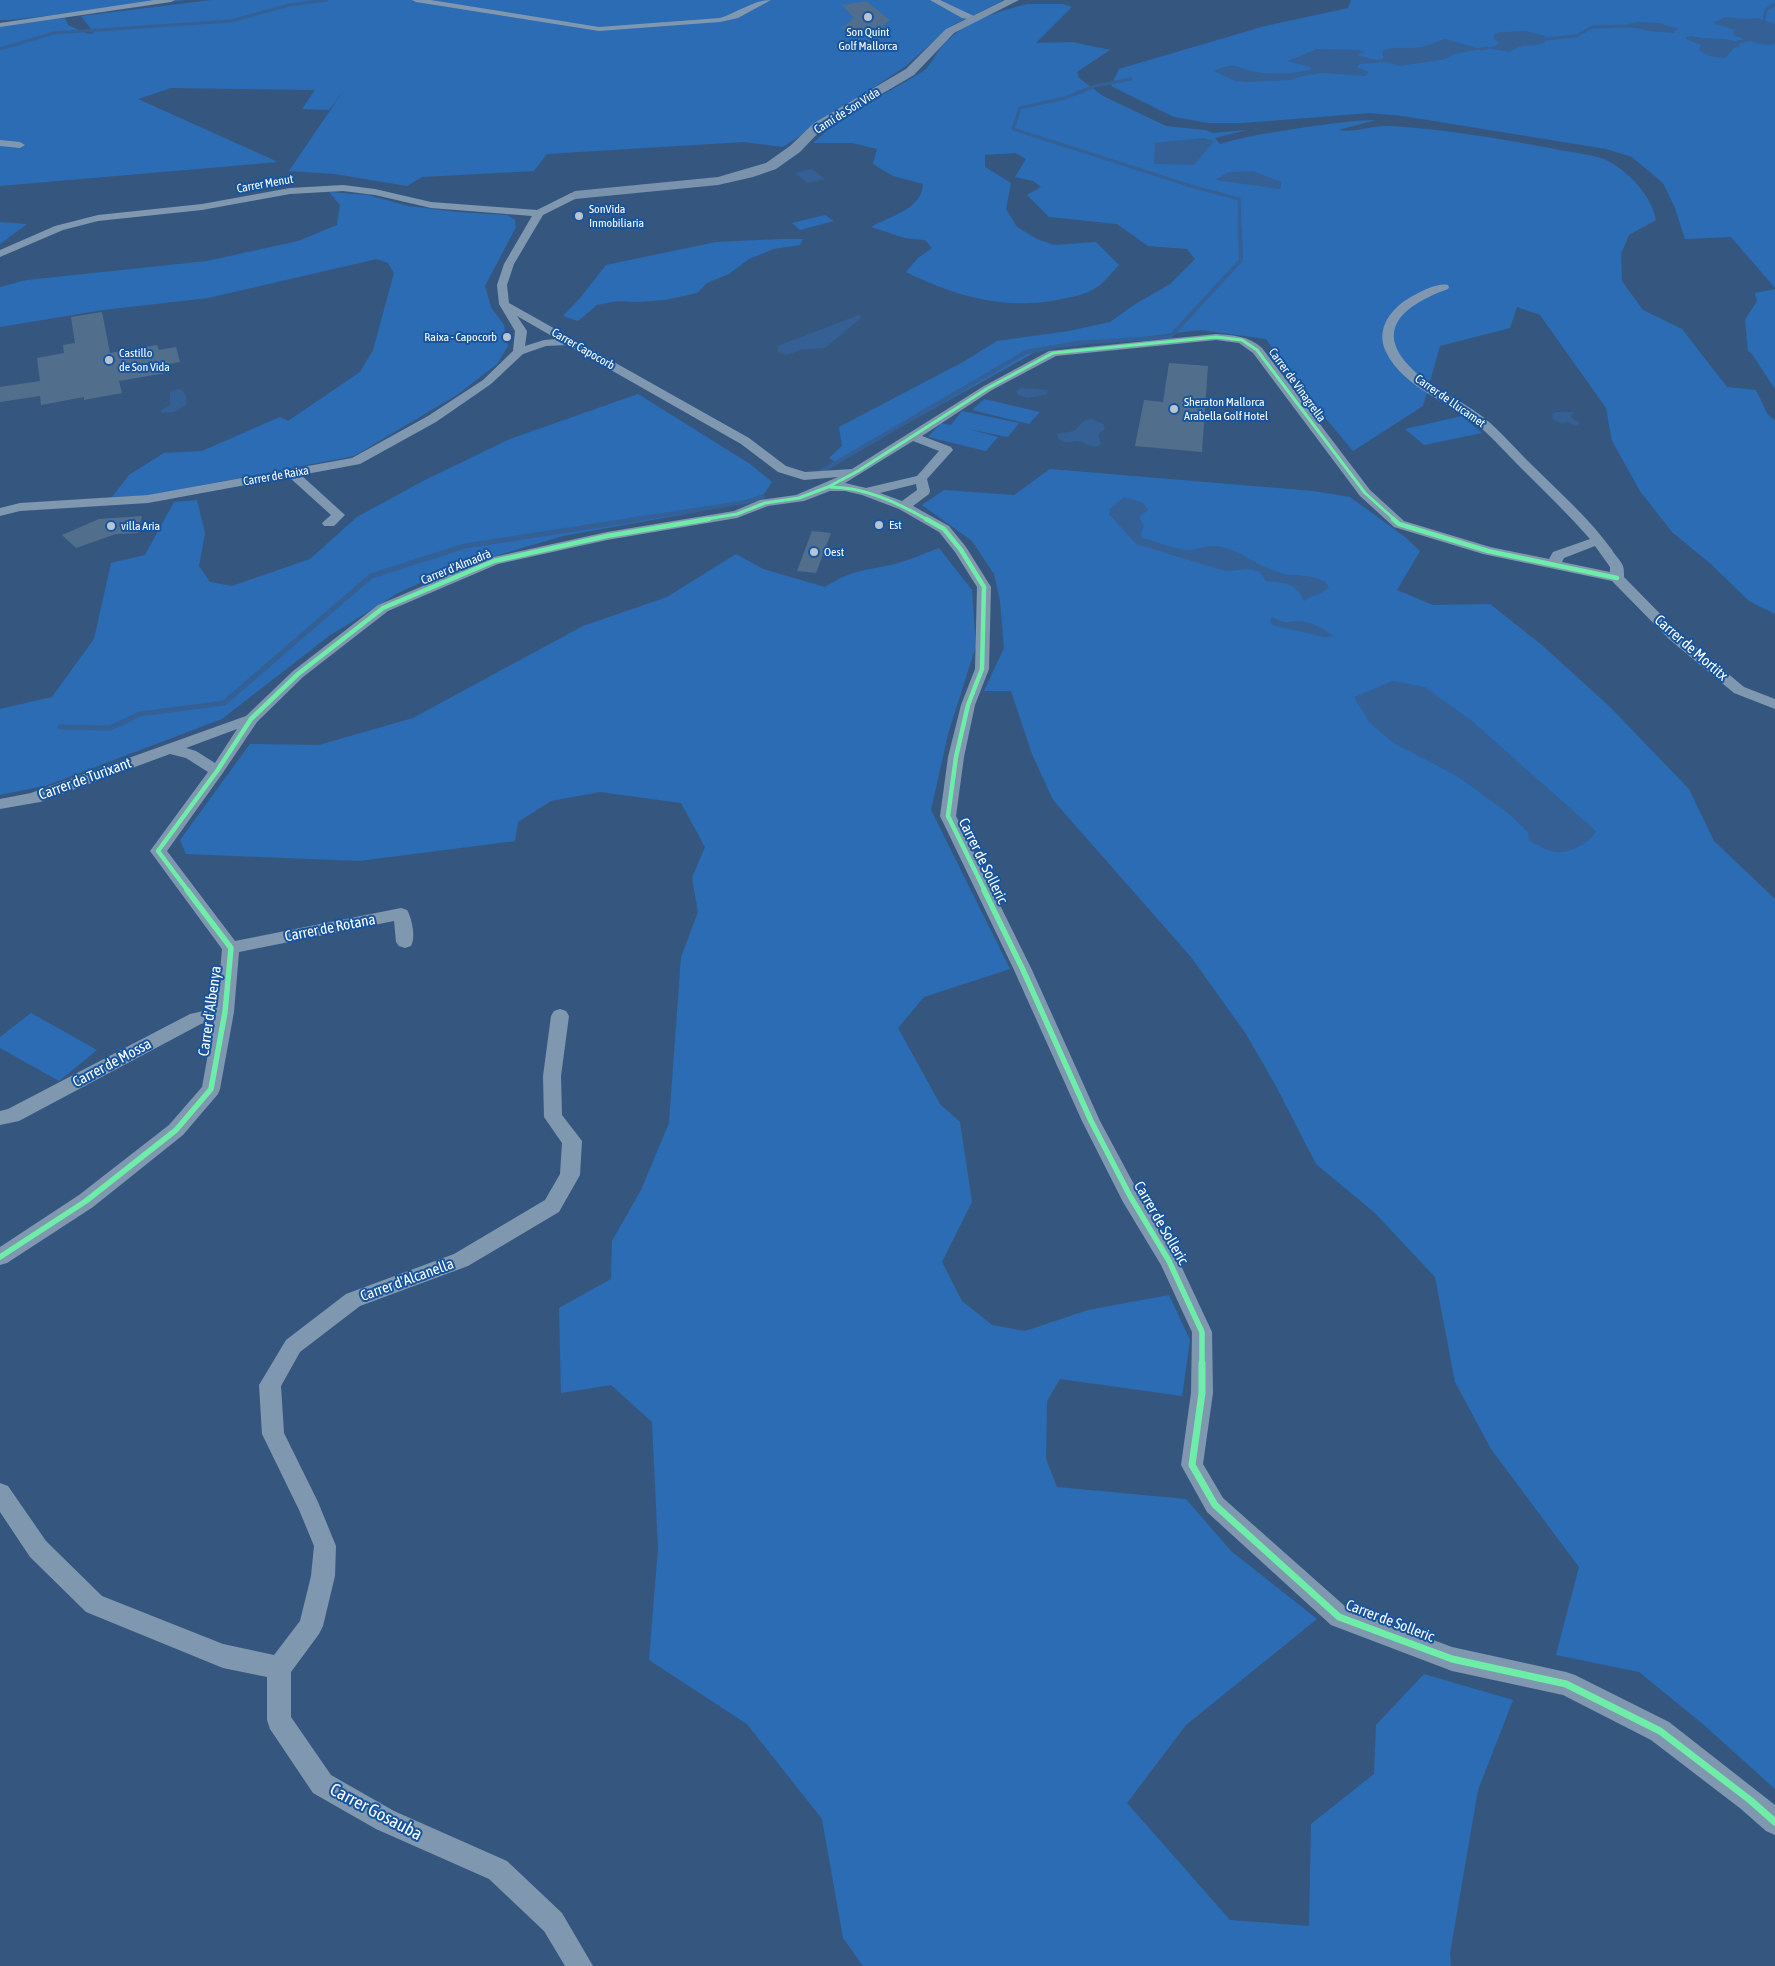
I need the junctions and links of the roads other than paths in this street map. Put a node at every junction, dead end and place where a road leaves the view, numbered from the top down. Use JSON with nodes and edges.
{"nodes":[{"id":1,"x":171,"y":0,"type":"edge"},
{"id":2,"x":416,"y":0,"type":"edge"},
{"id":3,"x":767,"y":0,"type":"edge"},
{"id":4,"x":934,"y":0,"type":"edge"},
{"id":5,"x":1009,"y":1,"type":"edge"},
{"id":6,"x":974,"y":18,"type":"junction"},
{"id":7,"x":0,"y":25,"type":"edge"},
{"id":8,"x":0,"y":144,"type":"edge"},
{"id":9,"x":20,"y":145,"type":"dead end"},
{"id":10,"x":575,"y":195,"type":"junction"},
{"id":11,"x":499,"y":211,"type":"junction"},
{"id":12,"x":539,"y":213,"type":"junction"},
{"id":13,"x":0,"y":254,"type":"edge"},
{"id":14,"x":1444,"y":287,"type":"dead end"},
{"id":15,"x":504,"y":304,"type":"junction"},
{"id":16,"x":569,"y":341,"type":"junction"},
{"id":17,"x":519,"y":352,"type":"junction"},
{"id":18,"x":912,"y":436,"type":"junction"},
{"id":19,"x":858,"y":471,"type":"junction"},
{"id":20,"x":293,"y":474,"type":"junction"},
{"id":21,"x":783,"y":478,"type":"junction"},
{"id":22,"x":921,"y":479,"type":"junction"},
{"id":23,"x":828,"y":487,"type":"junction"},
{"id":24,"x":866,"y":492,"type":"junction"},
{"id":25,"x":765,"y":503,"type":"junction"},
{"id":26,"x":904,"y":506,"type":"junction"},
{"id":27,"x":0,"y":512,"type":"edge"},
{"id":28,"x":329,"y":523,"type":"dead end"},
{"id":29,"x":1598,"y":540,"type":"junction"},
{"id":30,"x":1554,"y":564,"type":"junction"},
{"id":31,"x":1617,"y":578,"type":"junction"},
{"id":32,"x":1775,"y":704,"type":"edge"},
{"id":33,"x":251,"y":719,"type":"junction"},
{"id":34,"x":168,"y":749,"type":"junction"},
{"id":35,"x":217,"y":771,"type":"junction"},
{"id":36,"x":0,"y":804,"type":"edge"},
{"id":37,"x":405,"y":942,"type":"dead end"},
{"id":38,"x":231,"y":948,"type":"junction"},
{"id":39,"x":225,"y":1012,"type":"junction"},
{"id":40,"x":560,"y":1016,"type":"dead end"},
{"id":41,"x":0,"y":1118,"type":"edge"},
{"id":42,"x":0,"y":1257,"type":"edge"},
{"id":43,"x":0,"y":1493,"type":"edge"},
{"id":44,"x":279,"y":1668,"type":"junction"},
{"id":45,"x":1775,"y":1822,"type":"edge"},
{"id":46,"x":580,"y":1966,"type":"edge"}],
"edges":[{"from":1,"to":7,"type":"street"},
{"from":2,"to":3,"type":"street"},
{"from":4,"to":6,"type":"street"},
{"from":5,"to":6,"type":"street","name":"Camí de Son Vida"},
{"from":6,"to":10,"type":"street","name":"Camí de Son Vida"},
{"from":8,"to":9,"type":"street"},
{"from":10,"to":11,"type":"street"},
{"from":10,"to":12,"type":"street"},
{"from":11,"to":12,"type":"street","name":"Carrer Menut"},
{"from":11,"to":13,"type":"street","name":"Carrer Menut"},
{"from":12,"to":15,"type":"street"},
{"from":14,"to":29,"type":"street","name":"Carrer de Llucamet"},
{"from":15,"to":16,"type":"street","name":"Carrer Capocorb"},
{"from":15,"to":17,"type":"street"},
{"from":16,"to":17,"type":"street","name":"Carrer de Raixa"},
{"from":16,"to":21,"type":"street","name":"Carrer Capocorb"},
{"from":17,"to":20,"type":"street","name":"Carrer de Raixa"},
{"from":18,"to":19,"type":"street","name":"Carrer de Vinagrella"},
{"from":18,"to":22,"type":"street"},
{"from":18,"to":30,"type":"street","name":"Carrer de Vinagrella"},
{"from":19,"to":21,"type":"street"},
{"from":19,"to":23,"type":"street","name":"Carrer de Vinagrella"},
{"from":20,"to":27,"type":"street","name":"Carrer de Raixa"},
{"from":20,"to":28,"type":"street"},
{"from":21,"to":25,"type":"street"},
{"from":22,"to":24,"type":"street"},
{"from":22,"to":26,"type":"street"},
{"from":23,"to":24,"type":"street","name":"Carrer de Solleric"},
{"from":23,"to":25,"type":"street","name":"Carrer de Vinagrella"},
{"from":24,"to":26,"type":"street","name":"Carrer de Solleric"},
{"from":25,"to":33,"type":"street","name":"Carrer d'Almadrà"},
{"from":26,"to":45,"type":"street","name":"Carrer de Solleric"},
{"from":29,"to":30,"type":"street"},
{"from":29,"to":31,"type":"street","name":"Carrer de Llucamet"},
{"from":30,"to":31,"type":"street","name":"Carrer de Vinagrella"},
{"from":31,"to":32,"type":"street","name":"Carrer de Mortitx"},
{"from":33,"to":34,"type":"street","name":"Carrer de Turixant"},
{"from":33,"to":35,"type":"street","name":"Carrer d'Albenya"},
{"from":34,"to":35,"type":"street"},
{"from":34,"to":36,"type":"street","name":"Carrer de Turixant"},
{"from":35,"to":38,"type":"street","name":"Carrer d'Albenya"},
{"from":37,"to":38,"type":"street","name":"Carrer de Rotana"},
{"from":38,"to":39,"type":"street","name":"Carrer d'Albenya"},
{"from":39,"to":41,"type":"street","name":"Carrer de Mossa"},
{"from":39,"to":42,"type":"street","name":"Carrer d'Albenya"},
{"from":40,"to":44,"type":"street","name":"Carrer d'Alcanella"},
{"from":43,"to":44,"type":"street"},
{"from":44,"to":46,"type":"street","name":"Carrer Gosauba"}]}
